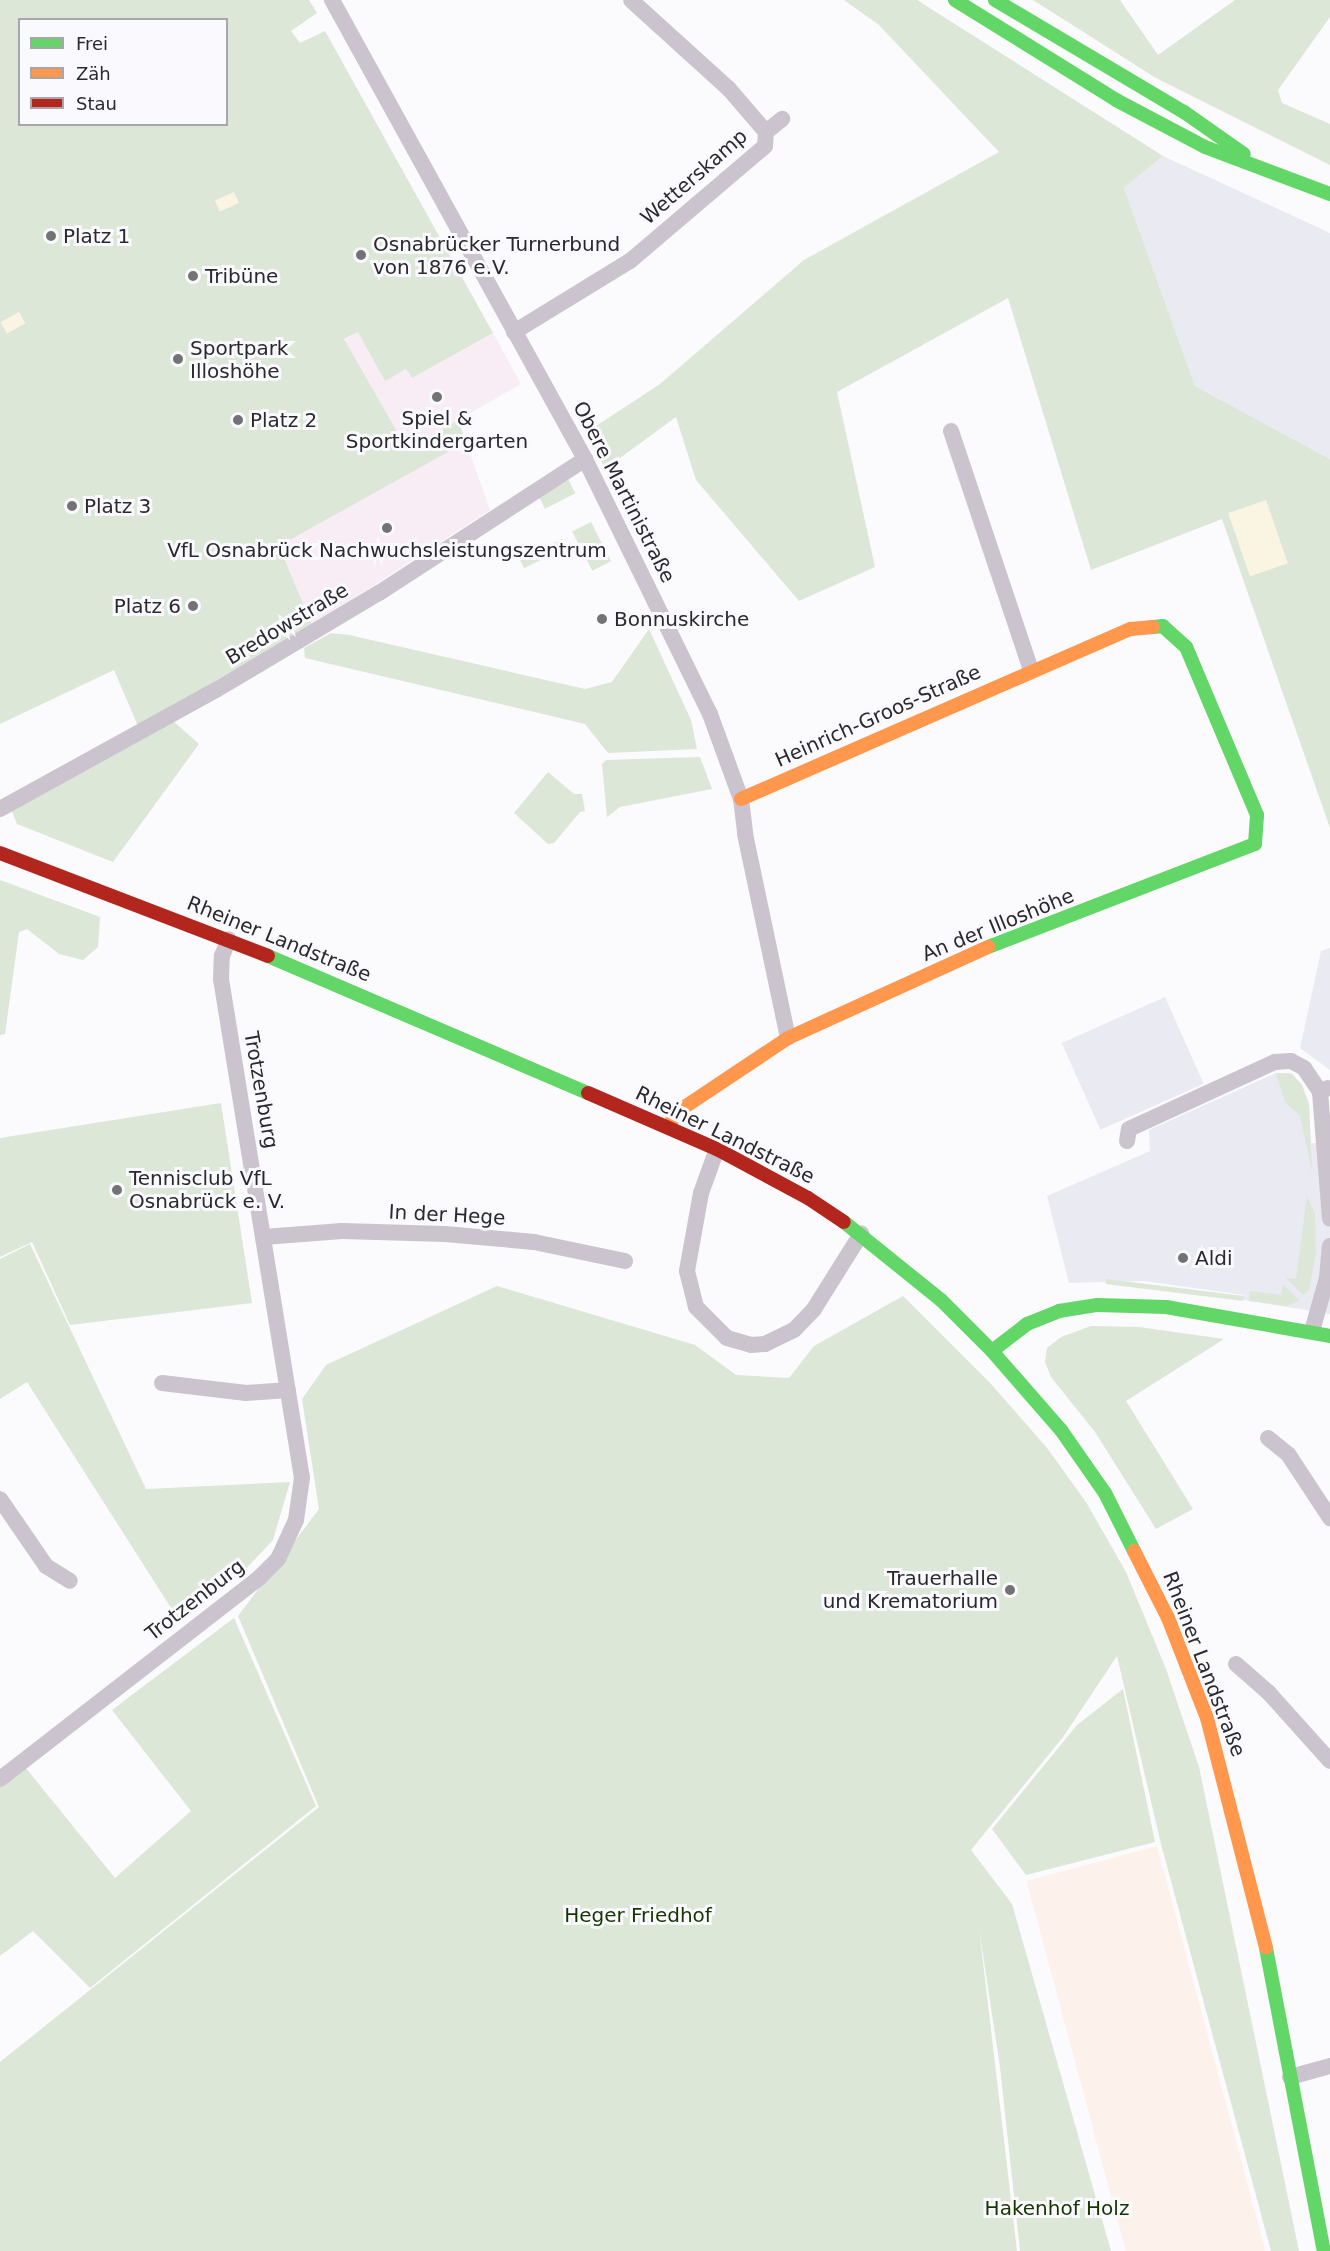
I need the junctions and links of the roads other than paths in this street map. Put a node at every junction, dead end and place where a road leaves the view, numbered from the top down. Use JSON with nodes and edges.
{"nodes":[{"id":1,"x":332,"y":0,"type":"edge"},
{"id":2,"x":631,"y":0,"type":"edge"},
{"id":3,"x":955,"y":0,"type":"edge"},
{"id":4,"x":995,"y":0,"type":"edge"},
{"id":5,"x":782,"y":119,"type":"dead end"},
{"id":6,"x":766,"y":132,"type":"junction"},
{"id":7,"x":1254,"y":163,"type":"junction"},
{"id":8,"x":1330,"y":194,"type":"edge"},
{"id":9,"x":514,"y":332,"type":"junction"},
{"id":10,"x":951,"y":431,"type":"dead end"},
{"id":11,"x":585,"y":459,"type":"junction"},
{"id":12,"x":1031,"y":670,"type":"junction"},
{"id":13,"x":1222,"y":732,"type":"joint"},
{"id":14,"x":741,"y":799,"type":"junction"},
{"id":15,"x":0,"y":809,"type":"edge"},
{"id":16,"x":0,"y":852,"type":"edge"},
{"id":17,"x":228,"y":939,"type":"junction"},
{"id":18,"x":788,"y":1038,"type":"junction"},
{"id":19,"x":1325,"y":1089,"type":"edge"},
{"id":20,"x":668,"y":1127,"type":"junction"},
{"id":21,"x":1127,"y":1142,"type":"dead end"},
{"id":22,"x":717,"y":1149,"type":"junction"},
{"id":23,"x":1330,"y":1219,"type":"edge"},
{"id":24,"x":861,"y":1234,"type":"junction"},
{"id":25,"x":264,"y":1237,"type":"junction"},
{"id":26,"x":1330,"y":1246,"type":"edge"},
{"id":27,"x":625,"y":1261,"type":"dead end"},
{"id":28,"x":1312,"y":1331,"type":"junction"},
{"id":29,"x":1330,"y":1335,"type":"edge"},
{"id":30,"x":992,"y":1351,"type":"junction"},
{"id":31,"x":162,"y":1383,"type":"dead end"},
{"id":32,"x":288,"y":1390,"type":"junction"},
{"id":33,"x":1268,"y":1438,"type":"dead end"},
{"id":34,"x":0,"y":1499,"type":"edge"},
{"id":35,"x":1330,"y":1518,"type":"edge"},
{"id":36,"x":70,"y":1581,"type":"dead end"},
{"id":37,"x":1236,"y":1664,"type":"dead end"},
{"id":38,"x":1330,"y":1761,"type":"edge"},
{"id":39,"x":0,"y":1779,"type":"edge"},
{"id":40,"x":1330,"y":2066,"type":"edge"},
{"id":41,"x":1290,"y":2077,"type":"junction"},
{"id":42,"x":1324,"y":2251,"type":"edge"}],
"edges":[{"from":1,"to":9,"type":"street","name":"Obere Martinistraße"},
{"from":2,"to":6,"type":"street","name":"Wetterskamp"},
{"from":3,"to":7,"type":"street"},
{"from":4,"to":7,"type":"street"},
{"from":5,"to":6,"type":"street"},
{"from":6,"to":9,"type":"street","name":"Wetterskamp"},
{"from":7,"to":8,"type":"street"},
{"from":9,"to":11,"type":"street","name":"Obere Martinistraße"},
{"from":10,"to":12,"type":"street"},
{"from":11,"to":14,"type":"street","name":"Obere Martinistraße"},
{"from":11,"to":15,"type":"street","name":"Bredowstraße"},
{"from":12,"to":13,"type":"street","name":"Heinrich-Groos-Straße"},
{"from":12,"to":14,"type":"street","name":"Heinrich-Groos-Straße"},
{"from":13,"to":18,"type":"street","name":"An der Illoshöhe"},
{"from":14,"to":18,"type":"street","name":"Obere Martinistraße"},
{"from":16,"to":17,"type":"street","name":"Rheiner Landstraße"},
{"from":17,"to":20,"type":"street","name":"Rheiner Landstraße"},
{"from":17,"to":25,"type":"street","name":"Trotzenburg"},
{"from":18,"to":20,"type":"street","name":"An der Illoshöhe"},
{"from":19,"to":21,"type":"street"},
{"from":19,"to":23,"type":"street"},
{"from":20,"to":22,"type":"street","name":"Rheiner Landstraße"},
{"from":22,"to":24,"type":"street","name":"Rheiner Landstraße"},
{"from":22,"to":24,"type":"street"},
{"from":24,"to":30,"type":"street","name":"Rheiner Landstraße"},
{"from":25,"to":27,"type":"street","name":"In der Hege"},
{"from":25,"to":32,"type":"street","name":"Trotzenburg"},
{"from":26,"to":28,"type":"street"},
{"from":28,"to":29,"type":"street"},
{"from":28,"to":30,"type":"street"},
{"from":30,"to":41,"type":"street","name":"Rheiner Landstraße"},
{"from":31,"to":32,"type":"street"},
{"from":32,"to":39,"type":"street","name":"Trotzenburg"},
{"from":33,"to":35,"type":"street"},
{"from":34,"to":36,"type":"street"},
{"from":37,"to":38,"type":"street","name":"Rheiner Landstraße"},
{"from":40,"to":41,"type":"street"},
{"from":41,"to":42,"type":"street","name":"Rheiner Landstraße"}]}
